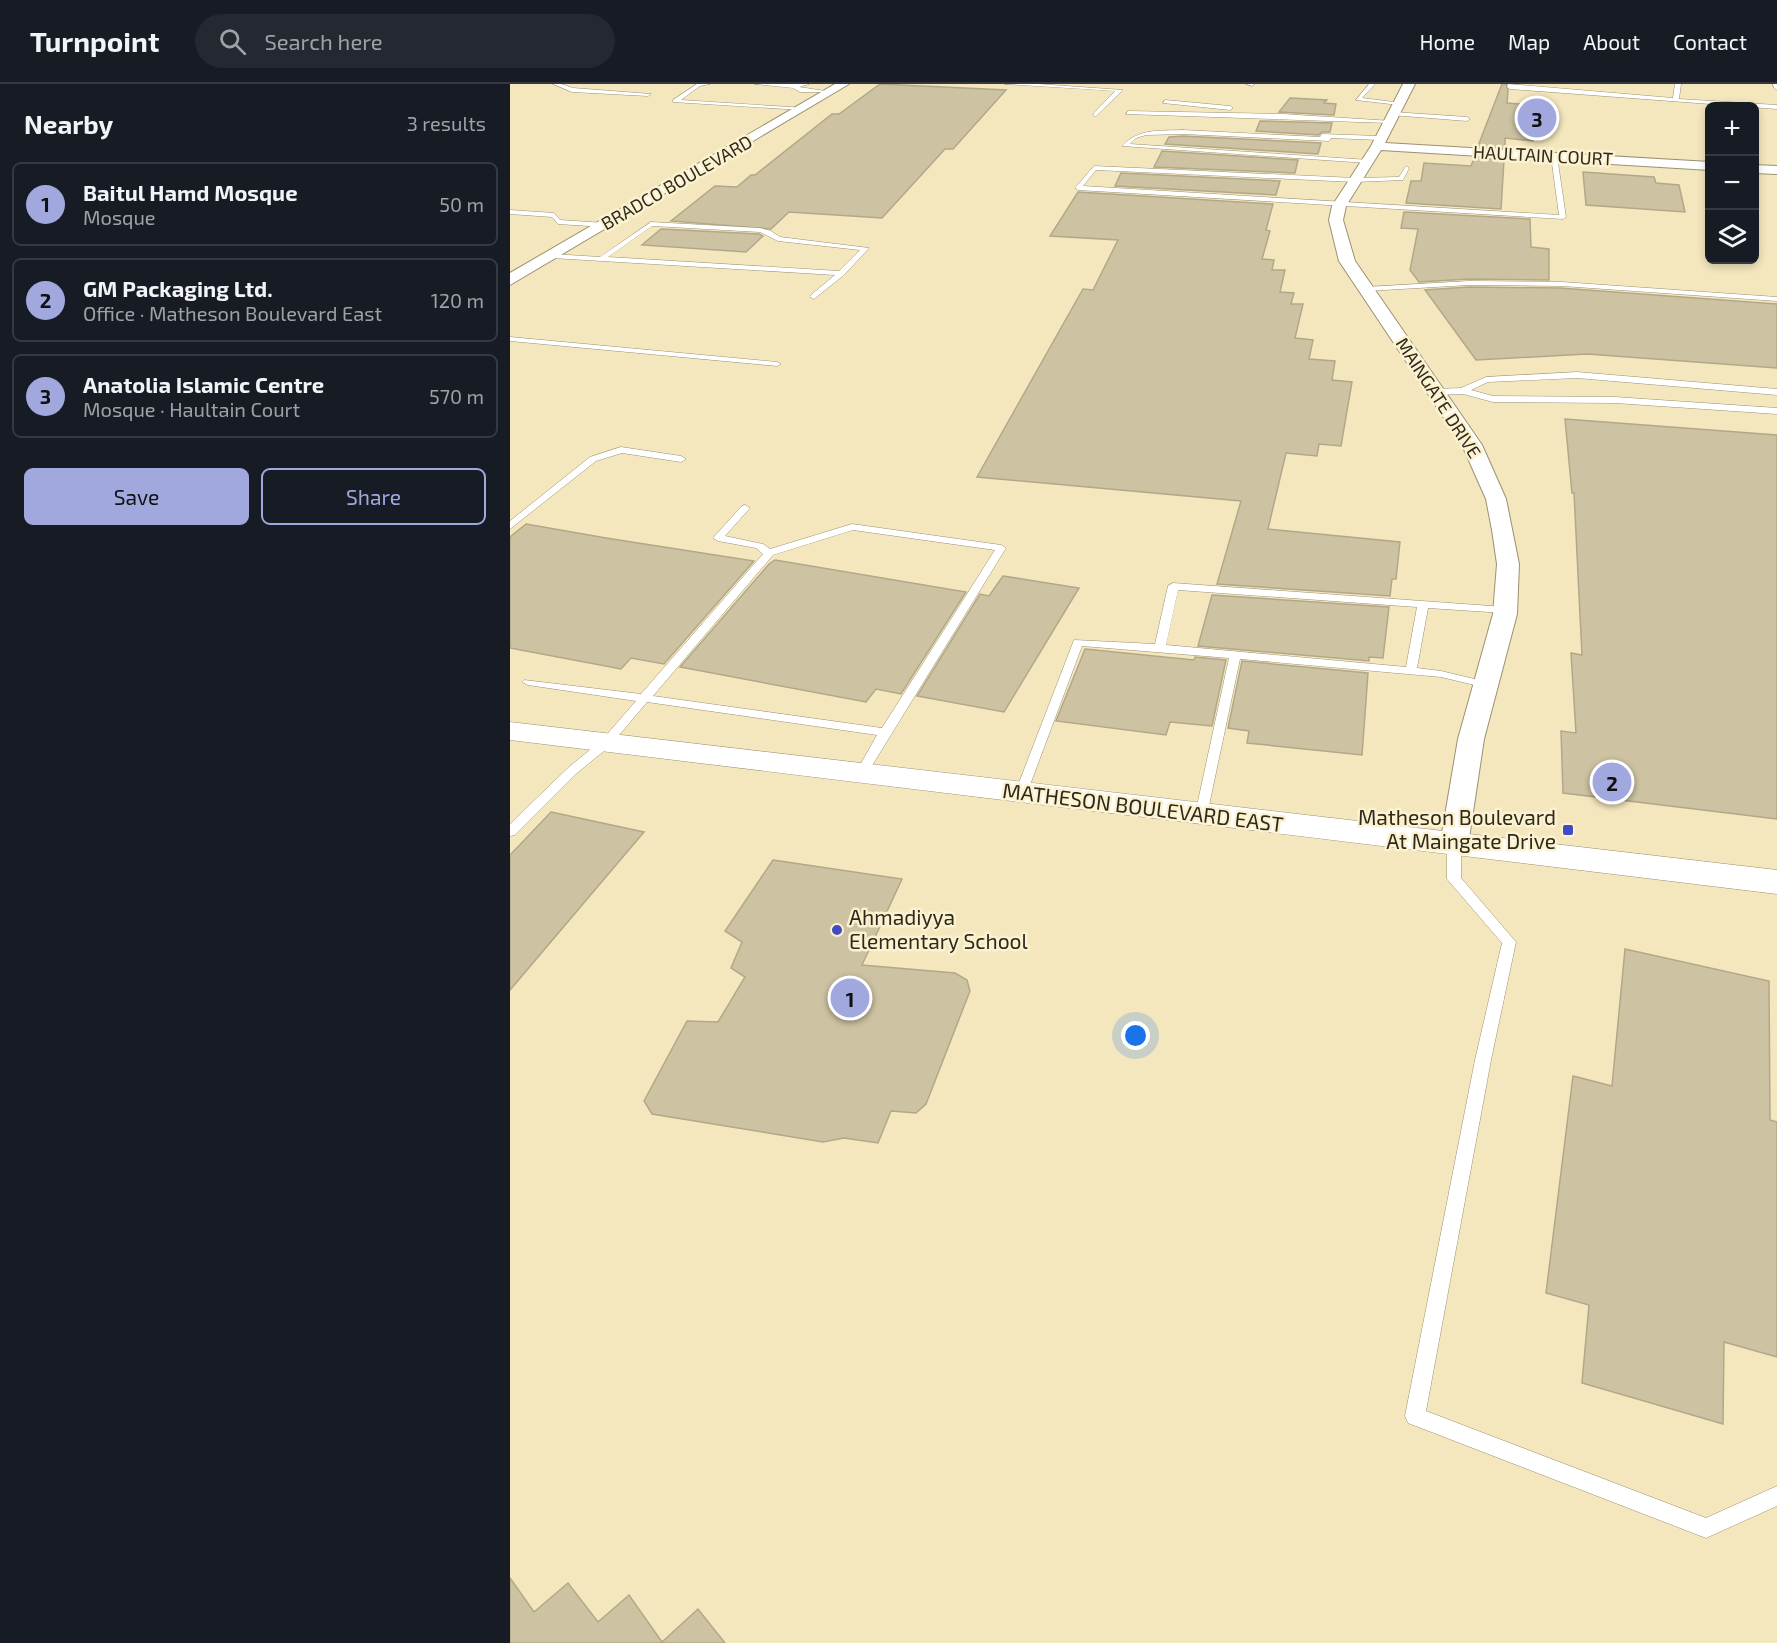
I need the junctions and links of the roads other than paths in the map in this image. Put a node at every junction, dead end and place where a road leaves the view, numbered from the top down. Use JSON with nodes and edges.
{"nodes":[{"id":1,"x":556,"y":84,"type":"edge"},
{"id":2,"x":707,"y":84,"type":"edge"},
{"id":3,"x":758,"y":84,"type":"edge"},
{"id":4,"x":806,"y":84,"type":"edge"},
{"id":5,"x":1008,"y":84,"type":"edge"},
{"id":6,"x":1127,"y":84,"type":"edge"},
{"id":7,"x":1372,"y":84,"type":"edge"},
{"id":8,"x":1409,"y":84,"type":"edge"},
{"id":9,"x":1511,"y":84,"type":"edge"},
{"id":10,"x":1678,"y":84,"type":"edge"},
{"id":11,"x":794,"y":86,"type":"junction"},
{"id":12,"x":834,"y":86,"type":"edge"},
{"id":13,"x":1120,"y":90,"type":"junction"},
{"id":14,"x":648,"y":94,"type":"dead end"},
{"id":15,"x":1676,"y":100,"type":"junction"},
{"id":16,"x":1165,"y":102,"type":"dead end"},
{"id":17,"x":1777,"y":106,"type":"edge"},
{"id":18,"x":802,"y":108,"type":"junction"},
{"id":19,"x":1128,"y":113,"type":"dead end"},
{"id":20,"x":1095,"y":115,"type":"dead end"},
{"id":21,"x":1239,"y":116,"type":"junction"},
{"id":22,"x":1283,"y":116,"type":"junction"},
{"id":23,"x":1467,"y":119,"type":"dead end"},
{"id":24,"x":1383,"y":132,"type":"junction"},
{"id":25,"x":1331,"y":138,"type":"junction"},
{"id":26,"x":1554,"y":156,"type":"junction"},
{"id":27,"x":1705,"y":166,"type":"edge"},
{"id":28,"x":1406,"y":168,"type":"dead end"},
{"id":29,"x":1759,"y":169,"type":"edge"},
{"id":30,"x":1777,"y":170,"type":"edge"},
{"id":31,"x":1355,"y":180,"type":"junction"},
{"id":32,"x":1342,"y":203,"type":"junction"},
{"id":33,"x":510,"y":212,"type":"edge"},
{"id":34,"x":605,"y":225,"type":"junction"},
{"id":35,"x":552,"y":256,"type":"junction"},
{"id":36,"x":601,"y":259,"type":"junction"},
{"id":37,"x":516,"y":272,"type":"edge"},
{"id":38,"x":841,"y":273,"type":"junction"},
{"id":39,"x":510,"y":280,"type":"edge"},
{"id":40,"x":1367,"y":289,"type":"junction"},
{"id":41,"x":814,"y":297,"type":"dead end"},
{"id":42,"x":1777,"y":299,"type":"edge"},
{"id":43,"x":510,"y":339,"type":"edge"},
{"id":44,"x":777,"y":364,"type":"dead end"},
{"id":45,"x":1436,"y":392,"type":"junction"},
{"id":46,"x":1462,"y":392,"type":"junction"},
{"id":47,"x":1777,"y":392,"type":"edge"},
{"id":48,"x":1777,"y":411,"type":"edge"},
{"id":49,"x":681,"y":459,"type":"dead end"},
{"id":50,"x":745,"y":508,"type":"dead end"},
{"id":51,"x":510,"y":526,"type":"edge"},
{"id":52,"x":769,"y":553,"type":"junction"},
{"id":53,"x":1424,"y":604,"type":"junction"},
{"id":54,"x":1505,"y":610,"type":"junction"},
{"id":55,"x":1160,"y":648,"type":"junction"},
{"id":56,"x":1235,"y":654,"type":"junction"},
{"id":57,"x":1411,"y":671,"type":"junction"},
{"id":58,"x":528,"y":682,"type":"dead end"},
{"id":59,"x":1487,"y":686,"type":"junction"},
{"id":60,"x":643,"y":699,"type":"junction"},
{"id":61,"x":510,"y":731,"type":"edge"},
{"id":62,"x":885,"y":732,"type":"junction"},
{"id":63,"x":606,"y":743,"type":"junction"},
{"id":64,"x":861,"y":774,"type":"junction"},
{"id":65,"x":1021,"y":793,"type":"junction"},
{"id":66,"x":1201,"y":815,"type":"junction"},
{"id":67,"x":510,"y":832,"type":"edge"},
{"id":68,"x":1454,"y":845,"type":"junction"},
{"id":69,"x":1777,"y":882,"type":"edge"},
{"id":70,"x":1777,"y":1496,"type":"edge"}],
"edges":[{"from":1,"to":14,"type":"lane"},
{"from":2,"to":18,"type":"lane"},
{"from":3,"to":11,"type":"lane"},
{"from":4,"to":11,"type":"lane"},
{"from":5,"to":13,"type":"lane"},
{"from":6,"to":13,"type":"lane"},
{"from":7,"to":24,"type":"lane"},
{"from":8,"to":24,"type":"street","name":"MAINGATE DRIVE"},
{"from":9,"to":15,"type":"lane"},
{"from":10,"to":15,"type":"lane"},
{"from":11,"to":12,"type":"lane"},
{"from":12,"to":18,"type":"street","name":"BRADCO BOULEVARD"},
{"from":13,"to":20,"type":"lane"},
{"from":15,"to":17,"type":"lane"},
{"from":16,"to":22,"type":"lane"},
{"from":18,"to":34,"type":"street","name":"BRADCO BOULEVARD"},
{"from":19,"to":21,"type":"lane"},
{"from":21,"to":22,"type":"lane"},
{"from":21,"to":25,"type":"lane"},
{"from":22,"to":24,"type":"lane"},
{"from":23,"to":24,"type":"lane"},
{"from":24,"to":25,"type":"lane"},
{"from":24,"to":25,"type":"lane"},
{"from":24,"to":26,"type":"street","name":"HAULTAIN COURT"},
{"from":24,"to":31,"type":"street","name":"MAINGATE DRIVE"},
{"from":26,"to":27,"type":"street","name":"HAULTAIN COURT"},
{"from":26,"to":32,"type":"lane"},
{"from":28,"to":31,"type":"lane"},
{"from":29,"to":30,"type":"street"},
{"from":31,"to":32,"type":"street","name":"MAINGATE DRIVE"},
{"from":31,"to":32,"type":"lane"},
{"from":32,"to":40,"type":"street","name":"MAINGATE DRIVE"},
{"from":33,"to":34,"type":"lane"},
{"from":34,"to":35,"type":"street","name":"BRADCO BOULEVARD"},
{"from":35,"to":36,"type":"lane"},
{"from":35,"to":37,"type":"street","name":"BRADCO BOULEVARD"},
{"from":36,"to":38,"type":"lane"},
{"from":36,"to":38,"type":"lane"},
{"from":37,"to":39,"type":"street","name":"BRADCO BOULEVARD"},
{"from":38,"to":41,"type":"lane"},
{"from":40,"to":42,"type":"lane"},
{"from":40,"to":45,"type":"street","name":"MAINGATE DRIVE"},
{"from":43,"to":44,"type":"lane"},
{"from":45,"to":46,"type":"lane"},
{"from":45,"to":54,"type":"street","name":"MAINGATE DRIVE"},
{"from":46,"to":47,"type":"lane"},
{"from":46,"to":48,"type":"lane"},
{"from":49,"to":51,"type":"lane"},
{"from":50,"to":52,"type":"lane"},
{"from":52,"to":60,"type":"lane"},
{"from":52,"to":62,"type":"lane"},
{"from":53,"to":54,"type":"lane"},
{"from":53,"to":55,"type":"lane"},
{"from":53,"to":57,"type":"lane"},
{"from":54,"to":59,"type":"street","name":"MAINGATE DRIVE"},
{"from":55,"to":56,"type":"lane"},
{"from":55,"to":65,"type":"lane"},
{"from":56,"to":57,"type":"lane"},
{"from":56,"to":66,"type":"lane"},
{"from":57,"to":59,"type":"lane"},
{"from":58,"to":60,"type":"lane"},
{"from":59,"to":68,"type":"street","name":"MAINGATE DRIVE"},
{"from":60,"to":62,"type":"lane"},
{"from":60,"to":63,"type":"lane"},
{"from":61,"to":63,"type":"street","name":"MATHESON BOULEVARD EAST"},
{"from":62,"to":64,"type":"lane"},
{"from":63,"to":64,"type":"street","name":"MATHESON BOULEVARD EAST"},
{"from":63,"to":67,"type":"lane"},
{"from":64,"to":65,"type":"street","name":"MATHESON BOULEVARD EAST"},
{"from":65,"to":66,"type":"street","name":"MATHESON BOULEVARD EAST"},
{"from":66,"to":68,"type":"street","name":"MATHESON BOULEVARD EAST"},
{"from":68,"to":69,"type":"street","name":"MATHESON BOULEVARD EAST"},
{"from":68,"to":70,"type":"lane"}]}
